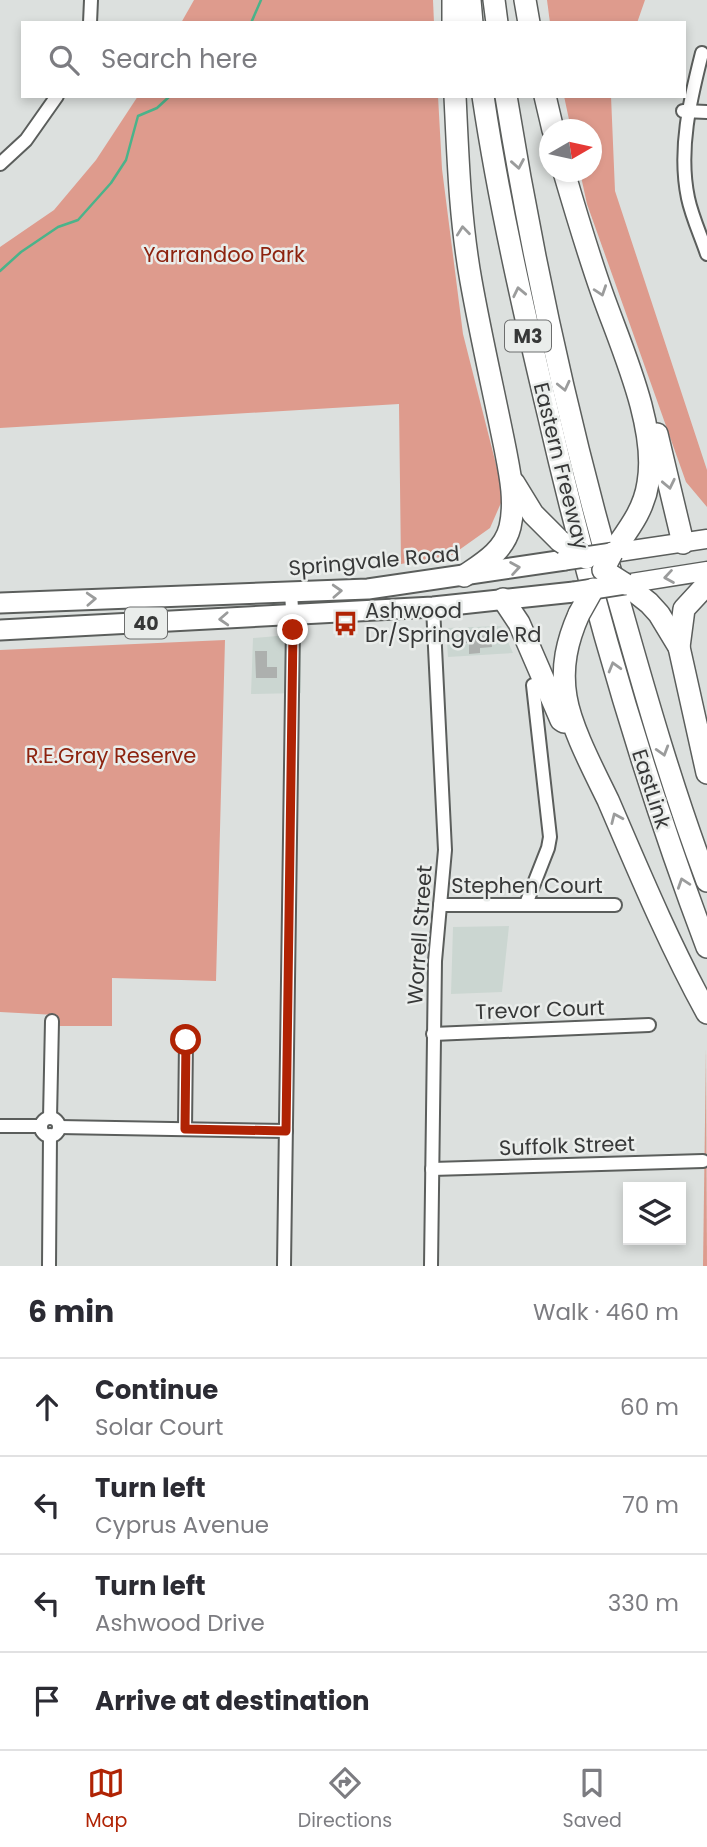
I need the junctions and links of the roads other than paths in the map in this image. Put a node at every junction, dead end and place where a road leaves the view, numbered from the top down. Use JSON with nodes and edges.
{"nodes":[{"id":1,"x":91,"y":0,"type":"edge"},
{"id":2,"x":453,"y":0,"type":"edge"},
{"id":3,"x":470,"y":0,"type":"edge"},
{"id":4,"x":494,"y":0,"type":"edge"},
{"id":5,"x":525,"y":0,"type":"edge"},
{"id":6,"x":90,"y":21,"type":"edge"},
{"id":7,"x":453,"y":21,"type":"edge"},
{"id":8,"x":472,"y":21,"type":"edge"},
{"id":9,"x":496,"y":21,"type":"edge"},
{"id":10,"x":529,"y":21,"type":"edge"},
{"id":11,"x":707,"y":39,"type":"edge"},
{"id":12,"x":56,"y":98,"type":"edge"},
{"id":13,"x":455,"y":98,"type":"edge"},
{"id":14,"x":482,"y":98,"type":"edge"},
{"id":15,"x":506,"y":98,"type":"edge"},
{"id":16,"x":545,"y":98,"type":"edge"},
{"id":17,"x":707,"y":105,"type":"edge"},
{"id":18,"x":686,"y":106,"type":"junction"},
{"id":19,"x":707,"y":111,"type":"edge"},
{"id":20,"x":550,"y":119,"type":"edge"},
{"id":21,"x":0,"y":164,"type":"edge"},
{"id":22,"x":567,"y":182,"type":"edge"},
{"id":23,"x":707,"y":254,"type":"edge"},
{"id":24,"x":631,"y":374,"type":"junction"},
{"id":25,"x":509,"y":468,"type":"junction"},
{"id":26,"x":707,"y":539,"type":"edge"},
{"id":27,"x":683,"y":542,"type":"junction"},
{"id":28,"x":594,"y":562,"type":"junction"},
{"id":29,"x":707,"y":571,"type":"edge"},
{"id":30,"x":464,"y":576,"type":"junction"},
{"id":31,"x":707,"y":584,"type":"edge"},
{"id":32,"x":630,"y":586,"type":"junction"},
{"id":33,"x":291,"y":593,"type":"junction"},
{"id":34,"x":503,"y":599,"type":"junction"},
{"id":35,"x":0,"y":603,"type":"edge"},
{"id":36,"x":433,"y":607,"type":"junction"},
{"id":37,"x":292,"y":616,"type":"junction"},
{"id":38,"x":603,"y":628,"type":"joint"},
{"id":39,"x":0,"y":629,"type":"edge"},
{"id":40,"x":679,"y":647,"type":"junction"},
{"id":41,"x":533,"y":685,"type":"dead end"},
{"id":42,"x":578,"y":731,"type":"junction"},
{"id":43,"x":707,"y":773,"type":"edge"},
{"id":44,"x":707,"y":881,"type":"edge"},
{"id":45,"x":526,"y":904,"type":"junction"},
{"id":46,"x":440,"y":905,"type":"junction"},
{"id":47,"x":615,"y":905,"type":"dead end"},
{"id":48,"x":707,"y":947,"type":"edge"},
{"id":49,"x":707,"y":1013,"type":"edge"},
{"id":50,"x":52,"y":1021,"type":"dead end"},
{"id":51,"x":649,"y":1026,"type":"dead end"},
{"id":52,"x":433,"y":1034,"type":"junction"},
{"id":53,"x":186,"y":1040,"type":"dead end"},
{"id":54,"x":0,"y":1126,"type":"edge"},
{"id":55,"x":50,"y":1127,"type":"junction"},
{"id":56,"x":185,"y":1129,"type":"junction"},
{"id":57,"x":286,"y":1131,"type":"junction"},
{"id":58,"x":703,"y":1161,"type":"dead end"},
{"id":59,"x":432,"y":1169,"type":"junction"},
{"id":60,"x":49,"y":1266,"type":"edge"},
{"id":61,"x":284,"y":1266,"type":"edge"},
{"id":62,"x":431,"y":1266,"type":"edge"}],
"edges":[{"from":1,"to":6,"type":"street"},
{"from":2,"to":7,"type":"highway"},
{"from":3,"to":8,"type":"highway"},
{"from":4,"to":9,"type":"highway"},
{"from":5,"to":10,"type":"highway"},
{"from":11,"to":18,"type":"street"},
{"from":12,"to":21,"type":"street"},
{"from":25,"to":13,"type":"highway","one_way":true},
{"from":38,"to":14,"type":"highway","name":"Eastern Freeway","number":"M3","one_way":true},
{"from":15,"to":28,"type":"highway","name":"Eastern Freeway","number":"M3","one_way":true},
{"from":16,"to":20,"type":"highway"},
{"from":17,"to":18,"type":"street"},
{"from":18,"to":19,"type":"street"},
{"from":18,"to":23,"type":"street"},
{"from":22,"to":24,"type":"highway","one_way":true},
{"from":24,"to":27,"type":"highway","one_way":true},
{"from":24,"to":28,"type":"highway"},
{"from":25,"to":28,"type":"highway"},
{"from":25,"to":30,"type":"highway"},
{"from":26,"to":27,"type":"main road","name":"Springvale Road","number":"40"},
{"from":27,"to":28,"type":"main road","name":"Springvale Road","number":"40"},
{"from":30,"to":28,"type":"highway","name":"Springvale Road","number":"40","one_way":true},
{"from":28,"to":32,"type":"highway","bridge":true},
{"from":28,"to":34,"type":"highway","name":"Springvale Road","number":"40"},
{"from":28,"to":42,"type":"highway","bridge":true},
{"from":28,"to":44,"type":"highway","name":"EastLink","number":"M3","one_way":true},
{"from":29,"to":32,"type":"main road","one_way":true},
{"from":33,"to":30,"type":"highway","name":"Springvale Road","number":"40","one_way":true},
{"from":31,"to":40,"type":"highway"},
{"from":32,"to":40,"type":"highway"},
{"from":35,"to":33,"type":"highway","name":"Springvale Road","number":"40","one_way":true},
{"from":33,"to":37,"type":"street"},
{"from":34,"to":36,"type":"highway","name":"Springvale Road","number":"40"},
{"from":34,"to":42,"type":"highway"},
{"from":36,"to":37,"type":"highway","name":"Springvale Road","number":"40"},
{"from":36,"to":46,"type":"street","name":"Worrell Street"},
{"from":37,"to":39,"type":"highway","name":"Springvale Road","number":"40","one_way":true},
{"from":37,"to":57,"type":"street"},
{"from":48,"to":38,"type":"highway","name":"EastLink","number":"M3","one_way":true},
{"from":40,"to":43,"type":"highway"},
{"from":41,"to":45,"type":"street"},
{"from":49,"to":42,"type":"highway","one_way":true},
{"from":45,"to":46,"type":"street","name":"Stephen Court"},
{"from":45,"to":47,"type":"street","name":"Stephen Court"},
{"from":46,"to":52,"type":"street","name":"Worrell Street"},
{"from":50,"to":55,"type":"street"},
{"from":51,"to":52,"type":"street","name":"Trevor Court"},
{"from":52,"to":59,"type":"street","name":"Worrell Street"},
{"from":53,"to":56,"type":"street"},
{"from":54,"to":55,"type":"street"},
{"from":55,"to":56,"type":"street"},
{"from":55,"to":60,"type":"street"},
{"from":56,"to":57,"type":"street"},
{"from":57,"to":61,"type":"street"},
{"from":58,"to":59,"type":"street","name":"Suffolk Street"},
{"from":59,"to":62,"type":"street","name":"Worrell Street"}]}
